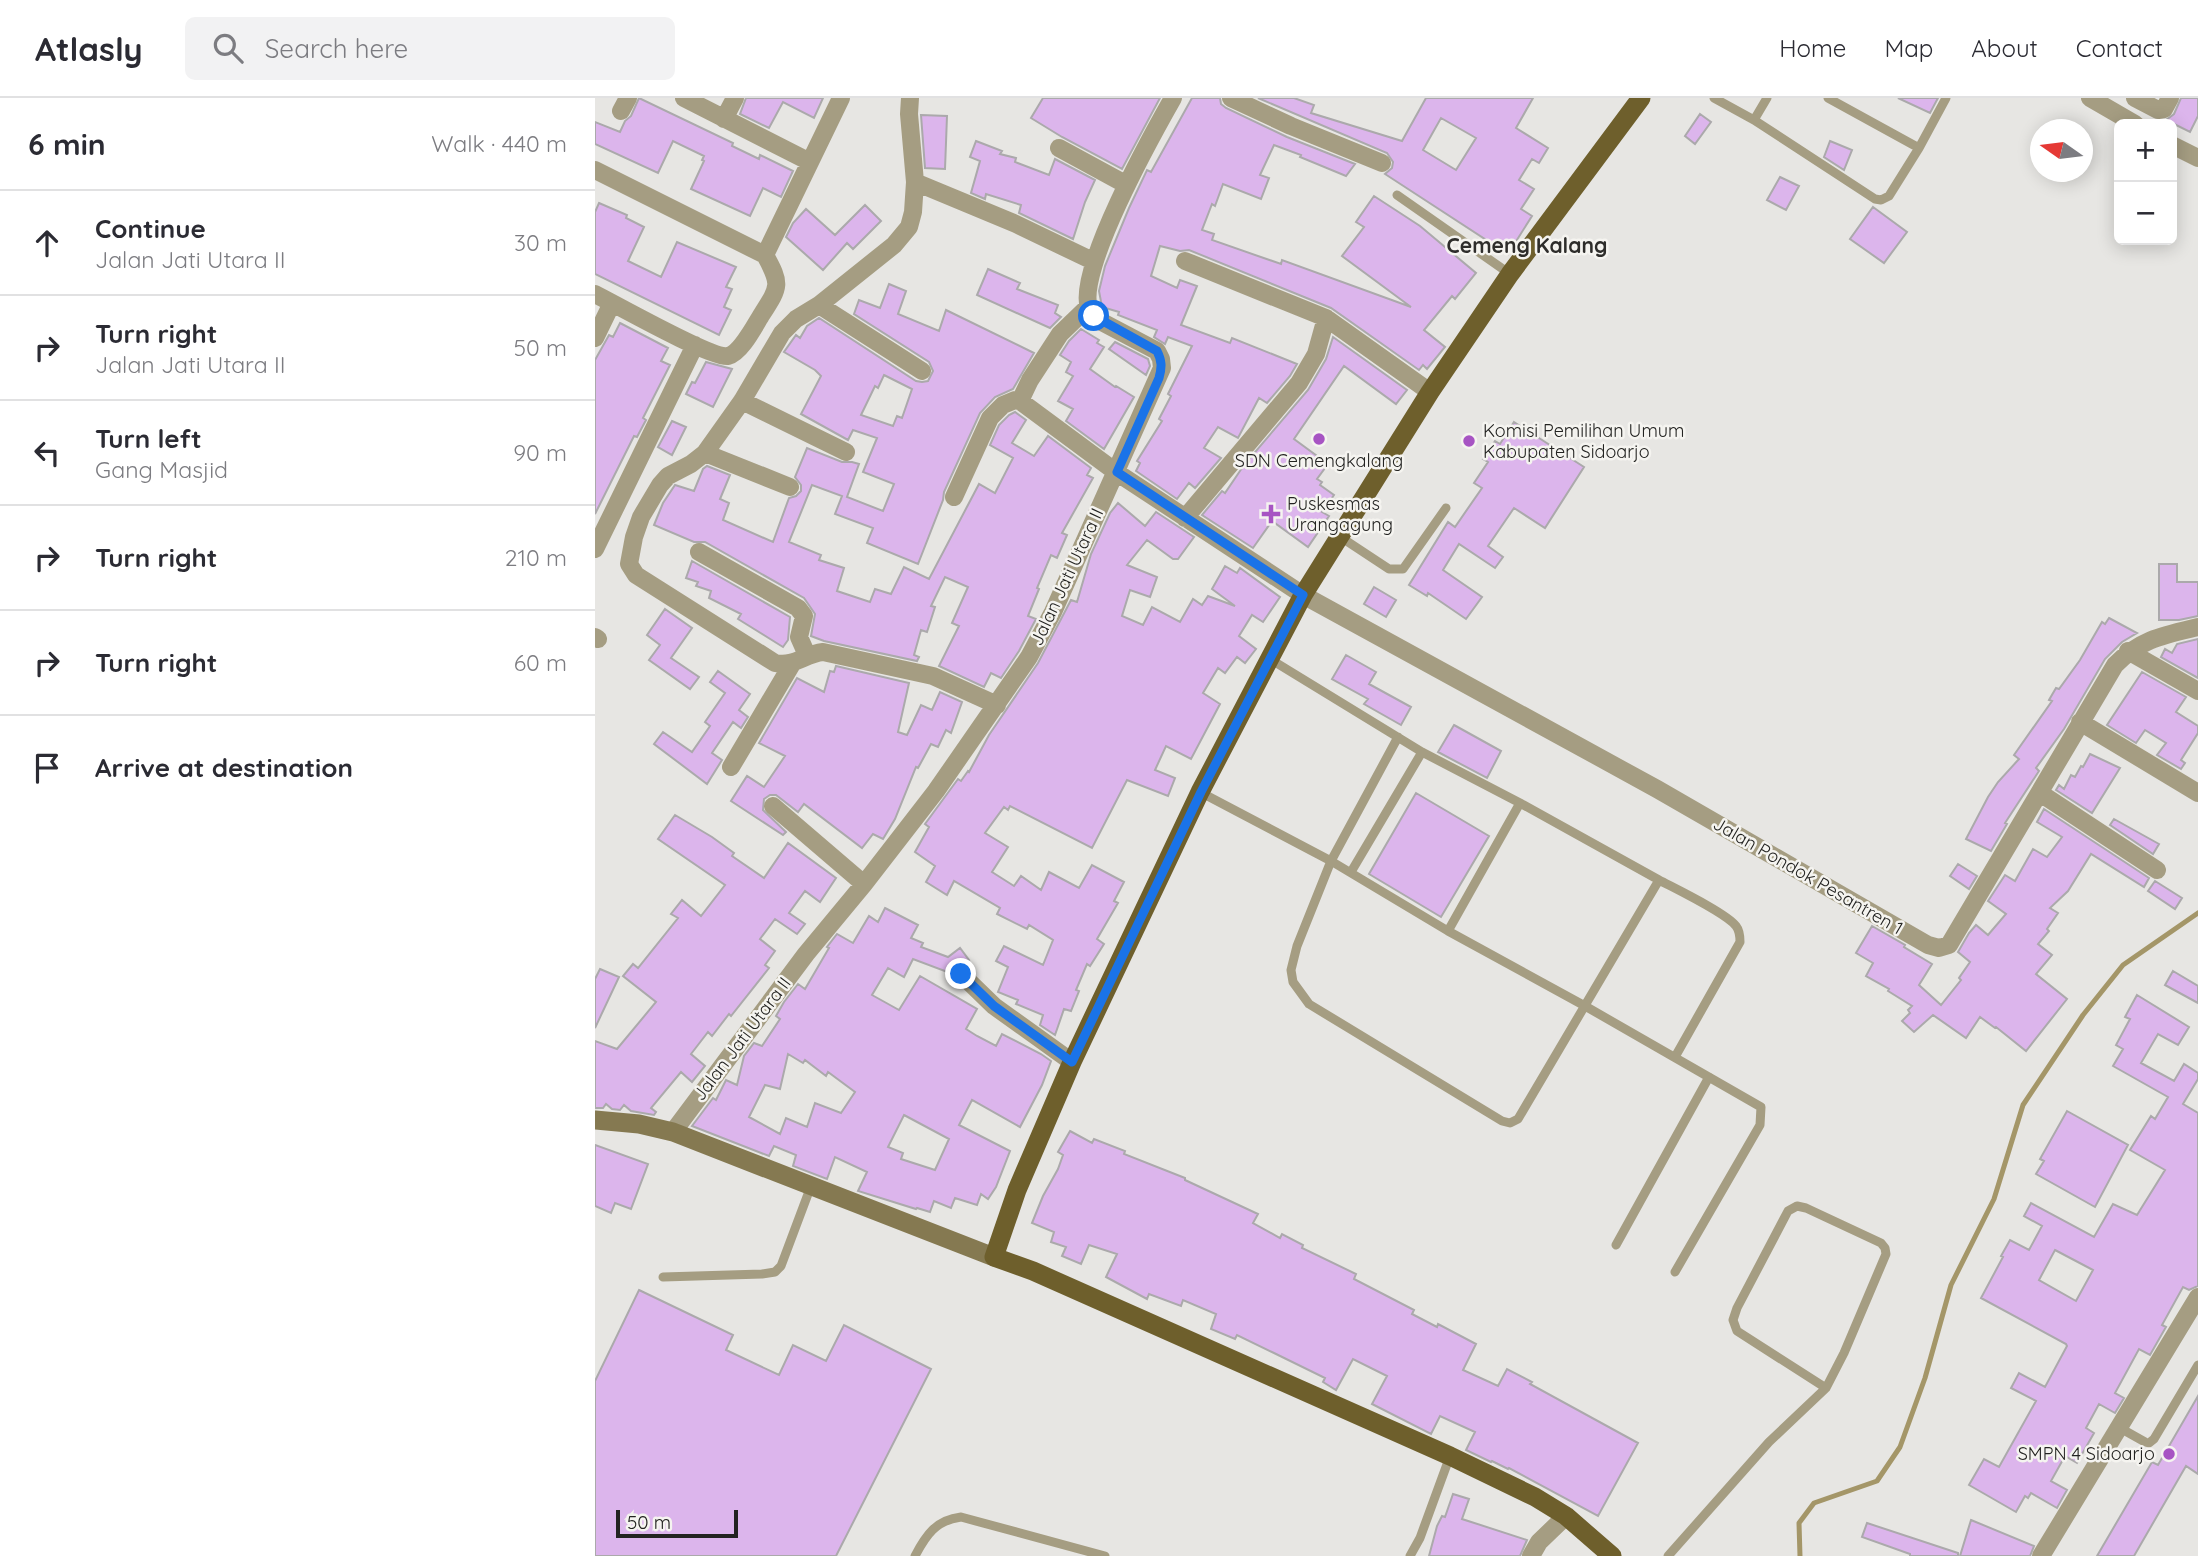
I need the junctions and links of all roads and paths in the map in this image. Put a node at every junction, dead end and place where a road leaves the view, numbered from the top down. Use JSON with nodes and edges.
{"nodes":[{"id":1,"x":684,"y":98,"type":"edge"},
{"id":2,"x":735,"y":98,"type":"edge"},
{"id":3,"x":841,"y":98,"type":"edge"},
{"id":4,"x":910,"y":98,"type":"edge"},
{"id":5,"x":1173,"y":98,"type":"edge"},
{"id":6,"x":1231,"y":98,"type":"edge"},
{"id":7,"x":1641,"y":98,"type":"edge"},
{"id":8,"x":1714,"y":98,"type":"edge"},
{"id":9,"x":1767,"y":98,"type":"edge"},
{"id":10,"x":1828,"y":98,"type":"edge"},
{"id":11,"x":1946,"y":98,"type":"edge"},
{"id":12,"x":2091,"y":98,"type":"edge"},
{"id":13,"x":2135,"y":98,"type":"edge"},
{"id":14,"x":2170,"y":98,"type":"edge"},
{"id":15,"x":724,"y":119,"type":"junction"},
{"id":16,"x":2127,"y":119,"type":"edge"},
{"id":17,"x":1754,"y":120,"type":"junction"},
{"id":18,"x":1059,"y":148,"type":"dead end"},
{"id":19,"x":1919,"y":148,"type":"junction"},
{"id":20,"x":2177,"y":148,"type":"edge"},
{"id":21,"x":2198,"y":158,"type":"edge"},
{"id":22,"x":810,"y":162,"type":"junction"},
{"id":23,"x":1382,"y":163,"type":"dead end"},
{"id":24,"x":595,"y":170,"type":"edge"},
{"id":25,"x":915,"y":182,"type":"junction"},
{"id":26,"x":1127,"y":185,"type":"junction"},
{"id":27,"x":1397,"y":195,"type":"dead end"},
{"id":28,"x":765,"y":255,"type":"junction"},
{"id":29,"x":1093,"y":261,"type":"junction"},
{"id":30,"x":1185,"y":261,"type":"dead end"},
{"id":31,"x":1510,"y":275,"type":"junction"},
{"id":32,"x":595,"y":294,"type":"edge"},
{"id":33,"x":612,"y":303,"type":"junction"},
{"id":34,"x":819,"y":305,"type":"junction"},
{"id":35,"x":1088,"y":307,"type":"junction"},
{"id":36,"x":1326,"y":318,"type":"junction"},
{"id":37,"x":595,"y":338,"type":"edge"},
{"id":38,"x":695,"y":345,"type":"junction"},
{"id":39,"x":922,"y":372,"type":"dead end"},
{"id":40,"x":1430,"y":392,"type":"junction"},
{"id":41,"x":742,"y":401,"type":"junction"},
{"id":42,"x":1020,"y":401,"type":"junction"},
{"id":43,"x":846,"y":452,"type":"dead end"},
{"id":44,"x":705,"y":453,"type":"junction"},
{"id":45,"x":1117,"y":472,"type":"junction"},
{"id":46,"x":790,"y":488,"type":"dead end"},
{"id":47,"x":954,"y":497,"type":"dead end"},
{"id":48,"x":1446,"y":508,"type":"dead end"},
{"id":49,"x":1185,"y":518,"type":"junction"},
{"id":50,"x":1339,"y":536,"type":"junction"},
{"id":51,"x":595,"y":549,"type":"edge"},
{"id":52,"x":699,"y":552,"type":"dead end"},
{"id":53,"x":1303,"y":595,"type":"junction"},
{"id":54,"x":2198,"y":627,"type":"edge"},
{"id":55,"x":2128,"y":652,"type":"junction"},
{"id":56,"x":1268,"y":658,"type":"junction"},
{"id":57,"x":800,"y":659,"type":"junction"},
{"id":58,"x":2198,"y":691,"type":"edge"},
{"id":59,"x":997,"y":705,"type":"junction"},
{"id":60,"x":2080,"y":722,"type":"junction"},
{"id":61,"x":1398,"y":737,"type":"junction"},
{"id":62,"x":1422,"y":752,"type":"junction"},
{"id":63,"x":731,"y":767,"type":"dead end"},
{"id":64,"x":1201,"y":792,"type":"junction"},
{"id":65,"x":2040,"y":793,"type":"junction"},
{"id":66,"x":2198,"y":793,"type":"edge"},
{"id":67,"x":1520,"y":803,"type":"junction"},
{"id":68,"x":773,"y":806,"type":"dead end"},
{"id":69,"x":1331,"y":861,"type":"junction"},
{"id":70,"x":2157,"y":870,"type":"dead end"},
{"id":71,"x":1351,"y":872,"type":"junction"},
{"id":72,"x":1659,"y":880,"type":"junction"},
{"id":73,"x":864,"y":884,"type":"junction"},
{"id":74,"x":1448,"y":930,"type":"junction"},
{"id":75,"x":961,"y":974,"type":"dead end"},
{"id":76,"x":1585,"y":1006,"type":"junction"},
{"id":77,"x":1675,"y":1057,"type":"junction"},
{"id":78,"x":1072,"y":1062,"type":"junction"},
{"id":79,"x":1709,"y":1077,"type":"junction"},
{"id":80,"x":595,"y":1120,"type":"edge"},
{"id":81,"x":673,"y":1132,"type":"junction"},
{"id":82,"x":811,"y":1185,"type":"junction"},
{"id":83,"x":1616,"y":1245,"type":"dead end"},
{"id":84,"x":994,"y":1257,"type":"junction"},
{"id":85,"x":1675,"y":1272,"type":"dead end"},
{"id":86,"x":663,"y":1277,"type":"dead end"},
{"id":87,"x":2198,"y":1297,"type":"edge"},
{"id":88,"x":2198,"y":1365,"type":"edge"},
{"id":89,"x":1826,"y":1388,"type":"junction"},
{"id":90,"x":2120,"y":1428,"type":"junction"},
{"id":91,"x":1450,"y":1456,"type":"junction"},
{"id":92,"x":1566,"y":1516,"type":"junction"},
{"id":93,"x":915,"y":1556,"type":"edge"},
{"id":94,"x":1105,"y":1556,"type":"edge"},
{"id":95,"x":1410,"y":1556,"type":"edge"},
{"id":96,"x":1531,"y":1556,"type":"edge"},
{"id":97,"x":1612,"y":1556,"type":"edge"},
{"id":98,"x":1668,"y":1556,"type":"edge"},
{"id":99,"x":2041,"y":1556,"type":"edge"}],
"edges":[{"from":1,"to":15,"type":"street"},
{"from":2,"to":15,"type":"street"},
{"from":3,"to":22,"type":"street"},
{"from":4,"to":25,"type":"street"},
{"from":5,"to":26,"type":"street"},
{"from":6,"to":23,"type":"street"},
{"from":7,"to":31,"type":"main road"},
{"from":8,"to":17,"type":"lane"},
{"from":9,"to":17,"type":"lane"},
{"from":10,"to":19,"type":"lane"},
{"from":11,"to":19,"type":"lane"},
{"from":12,"to":16,"type":"street"},
{"from":13,"to":14,"type":"street"},
{"from":15,"to":22,"type":"street"},
{"from":17,"to":19,"type":"lane"},
{"from":18,"to":26,"type":"street"},
{"from":20,"to":21,"type":"street"},
{"from":22,"to":28,"type":"street"},
{"from":24,"to":28,"type":"street"},
{"from":25,"to":29,"type":"street"},
{"from":25,"to":34,"type":"street"},
{"from":26,"to":29,"type":"street"},
{"from":27,"to":31,"type":"lane"},
{"from":28,"to":38,"type":"street"},
{"from":29,"to":35,"type":"street"},
{"from":30,"to":36,"type":"street"},
{"from":31,"to":40,"type":"main road"},
{"from":32,"to":33,"type":"street"},
{"from":33,"to":37,"type":"street"},
{"from":33,"to":38,"type":"street"},
{"from":34,"to":39,"type":"street"},
{"from":34,"to":41,"type":"street"},
{"from":35,"to":42,"type":"street"},
{"from":35,"to":45,"type":"street","name":"Jalan Jati Utara II"},
{"from":36,"to":40,"type":"street"},
{"from":36,"to":49,"type":"street"},
{"from":38,"to":51,"type":"street"},
{"from":40,"to":50,"type":"main road"},
{"from":41,"to":43,"type":"street"},
{"from":41,"to":44,"type":"street"},
{"from":42,"to":45,"type":"street","name":"Jalan Pondok Pesantren 1"},
{"from":42,"to":47,"type":"street"},
{"from":44,"to":46,"type":"street"},
{"from":44,"to":57,"type":"street"},
{"from":45,"to":49,"type":"street","name":"Jalan Pondok Pesantren 1"},
{"from":45,"to":59,"type":"street","name":"Jalan Jati Utara II"},
{"from":48,"to":50,"type":"lane"},
{"from":49,"to":53,"type":"street","name":"Jalan Pondok Pesantren 1"},
{"from":50,"to":53,"type":"main road"},
{"from":52,"to":57,"type":"street"},
{"from":53,"to":56,"type":"main road"},
{"from":53,"to":65,"type":"street","name":"Jalan Pondok Pesantren 1"},
{"from":54,"to":55,"type":"street","name":"Jalan Pondok Pesantren 1"},
{"from":55,"to":58,"type":"street"},
{"from":55,"to":60,"type":"street","name":"Jalan Pondok Pesantren 1"},
{"from":56,"to":61,"type":"lane"},
{"from":56,"to":64,"type":"main road"},
{"from":57,"to":59,"type":"street"},
{"from":57,"to":63,"type":"street"},
{"from":59,"to":73,"type":"street","name":"Jalan Jati Utara II"},
{"from":60,"to":65,"type":"street","name":"Jalan Pondok Pesantren 1"},
{"from":60,"to":66,"type":"street"},
{"from":61,"to":62,"type":"lane"},
{"from":61,"to":69,"type":"lane"},
{"from":62,"to":67,"type":"lane"},
{"from":62,"to":71,"type":"lane"},
{"from":64,"to":69,"type":"lane"},
{"from":64,"to":78,"type":"main road"},
{"from":65,"to":70,"type":"street"},
{"from":67,"to":72,"type":"lane"},
{"from":67,"to":74,"type":"lane"},
{"from":68,"to":73,"type":"street"},
{"from":69,"to":71,"type":"lane"},
{"from":69,"to":76,"type":"lane"},
{"from":71,"to":74,"type":"lane"},
{"from":72,"to":76,"type":"lane"},
{"from":72,"to":77,"type":"lane"},
{"from":73,"to":81,"type":"street","name":"Jalan Jati Utara II"},
{"from":74,"to":76,"type":"lane"},
{"from":75,"to":78,"type":"street"},
{"from":76,"to":77,"type":"lane"},
{"from":77,"to":79,"type":"lane"},
{"from":78,"to":84,"type":"main road"},
{"from":79,"to":83,"type":"lane"},
{"from":79,"to":85,"type":"lane"},
{"from":80,"to":81,"type":"main road"},
{"from":81,"to":82,"type":"main road"},
{"from":82,"to":84,"type":"main road"},
{"from":82,"to":86,"type":"lane"},
{"from":84,"to":91,"type":"main road"},
{"from":87,"to":90,"type":"street"},
{"from":88,"to":90,"type":"lane"},
{"from":89,"to":89,"type":"lane"},
{"from":89,"to":98,"type":"lane"},
{"from":90,"to":99,"type":"street"},
{"from":91,"to":92,"type":"main road"},
{"from":91,"to":95,"type":"lane"},
{"from":92,"to":96,"type":"street"},
{"from":92,"to":97,"type":"main road"},
{"from":93,"to":94,"type":"lane"}]}
